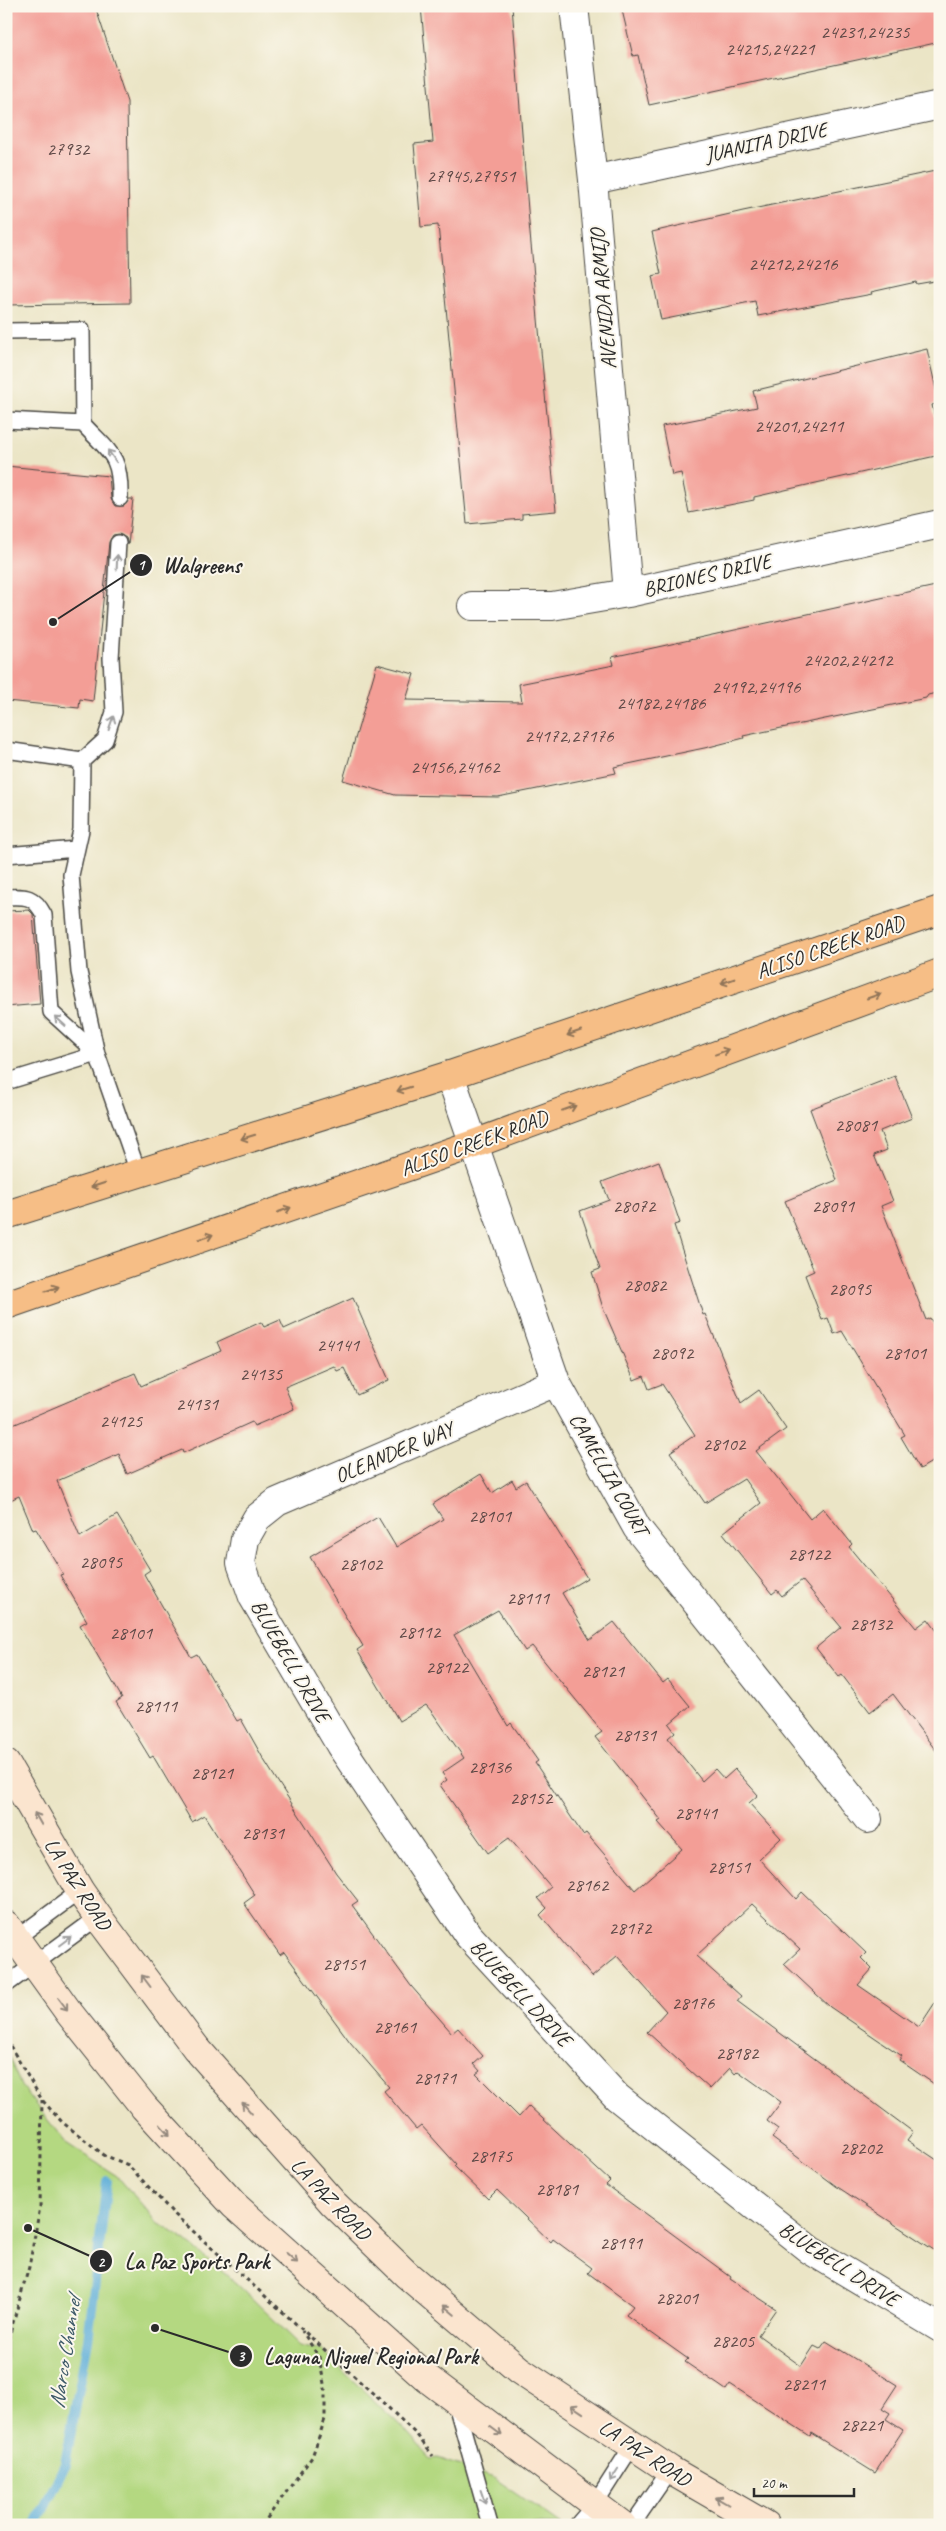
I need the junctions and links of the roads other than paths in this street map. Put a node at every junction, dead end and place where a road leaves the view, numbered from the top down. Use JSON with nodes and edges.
{"nodes":[{"id":1,"x":574,"y":6,"type":"edge"},
{"id":2,"x":940,"y":105,"type":"edge"},
{"id":3,"x":593,"y":180,"type":"junction"},
{"id":4,"x":6,"y":332,"type":"edge"},
{"id":5,"x":6,"y":420,"type":"edge"},
{"id":6,"x":83,"y":424,"type":"junction"},
{"id":7,"x":120,"y":498,"type":"dead end"},
{"id":8,"x":940,"y":524,"type":"edge"},
{"id":9,"x":118,"y":543,"type":"dead end"},
{"id":10,"x":628,"y":593,"type":"junction"},
{"id":11,"x":472,"y":606,"type":"dead end"},
{"id":12,"x":6,"y":750,"type":"edge"},
{"id":13,"x":82,"y":761,"type":"junction"},
{"id":14,"x":76,"y":848,"type":"junction"},
{"id":15,"x":6,"y":855,"type":"edge"},
{"id":16,"x":6,"y":897,"type":"edge"},
{"id":17,"x":940,"y":910,"type":"edge"},
{"id":18,"x":940,"y":973,"type":"edge"},
{"id":19,"x":97,"y":1054,"type":"junction"},
{"id":20,"x":450,"y":1075,"type":"junction"},
{"id":21,"x":6,"y":1082,"type":"edge"},
{"id":22,"x":474,"y":1144,"type":"junction"},
{"id":23,"x":138,"y":1172,"type":"junction"},
{"id":24,"x":6,"y":1215,"type":"edge"},
{"id":25,"x":6,"y":1305,"type":"edge"},
{"id":26,"x":556,"y":1382,"type":"junction"},
{"id":27,"x":245,"y":1539,"type":"joint"},
{"id":28,"x":6,"y":1764,"type":"edge"},
{"id":29,"x":868,"y":1819,"type":"dead end"},
{"id":30,"x":80,"y":1891,"type":"junction"},
{"id":31,"x":98,"y":1917,"type":"junction"},
{"id":32,"x":9,"y":1936,"type":"edge"},
{"id":33,"x":33,"y":1965,"type":"junction"},
{"id":34,"x":6,"y":1986,"type":"edge"},
{"id":35,"x":940,"y":2328,"type":"edge"},
{"id":36,"x":455,"y":2400,"type":"junction"},
{"id":37,"x":632,"y":2446,"type":"junction"},
{"id":38,"x":670,"y":2470,"type":"junction"},
{"id":39,"x":595,"y":2504,"type":"junction"},
{"id":40,"x":490,"y":2525,"type":"edge"},
{"id":41,"x":578,"y":2525,"type":"edge"},
{"id":42,"x":622,"y":2525,"type":"edge"},
{"id":43,"x":632,"y":2525,"type":"edge"},
{"id":44,"x":765,"y":2525,"type":"edge"}],
"edges":[{"from":1,"to":3,"type":"street","name":"AVENIDA ARMIJO"},
{"from":2,"to":3,"type":"street","name":"JUANITA DRIVE"},
{"from":3,"to":10,"type":"street","name":"AVENIDA ARMIJO"},
{"from":4,"to":6,"type":"lane"},
{"from":5,"to":6,"type":"lane"},
{"from":7,"to":6,"type":"lane","one_way":true},
{"from":8,"to":10,"type":"street","name":"BRIONES DRIVE"},
{"from":13,"to":9,"type":"lane","one_way":true},
{"from":10,"to":11,"type":"street","name":"BRIONES DRIVE"},
{"from":12,"to":13,"type":"lane"},
{"from":13,"to":14,"type":"lane"},
{"from":14,"to":15,"type":"lane"},
{"from":14,"to":19,"type":"lane"},
{"from":19,"to":16,"type":"lane","one_way":true},
{"from":17,"to":20,"type":"main road","name":"ALISO CREEK ROAD","one_way":true},
{"from":22,"to":18,"type":"main road","name":"ALISO CREEK ROAD","one_way":true},
{"from":19,"to":21,"type":"lane"},
{"from":19,"to":23,"type":"lane"},
{"from":20,"to":22,"type":"street","name":"CAMELLIA COURT"},
{"from":20,"to":23,"type":"main road","name":"ALISO CREEK ROAD","one_way":true},
{"from":25,"to":22,"type":"main road","name":"ALISO CREEK ROAD","one_way":true},
{"from":22,"to":26,"type":"street","name":"CAMELLIA COURT"},
{"from":23,"to":24,"type":"main road","name":"ALISO CREEK ROAD","one_way":true},
{"from":26,"to":27,"type":"street","name":"OLEANDER WAY"},
{"from":26,"to":29,"type":"street","name":"CAMELLIA COURT"},
{"from":27,"to":35,"type":"street","name":"BLUEBELL DRIVE"},
{"from":30,"to":28,"type":"main road","name":"LA PAZ ROAD","one_way":true},
{"from":30,"to":31,"type":"main road","name":"LA PAZ ROAD"},
{"from":30,"to":32,"type":"lane"},
{"from":33,"to":31,"type":"lane","one_way":true},
{"from":37,"to":31,"type":"main road","name":"LA PAZ ROAD","one_way":true},
{"from":32,"to":33,"type":"main road"},
{"from":33,"to":34,"type":"lane"},
{"from":33,"to":36,"type":"main road","one_way":true},
{"from":36,"to":39,"type":"main road","one_way":true},
{"from":36,"to":40,"type":"lane","one_way":true},
{"from":37,"to":38,"type":"main road","name":"LA PAZ ROAD"},
{"from":37,"to":39,"type":"lane","one_way":true},
{"from":38,"to":43,"type":"lane"},
{"from":44,"to":38,"type":"main road","name":"LA PAZ ROAD","one_way":true},
{"from":39,"to":41,"type":"lane"},
{"from":39,"to":42,"type":"main road"}]}
